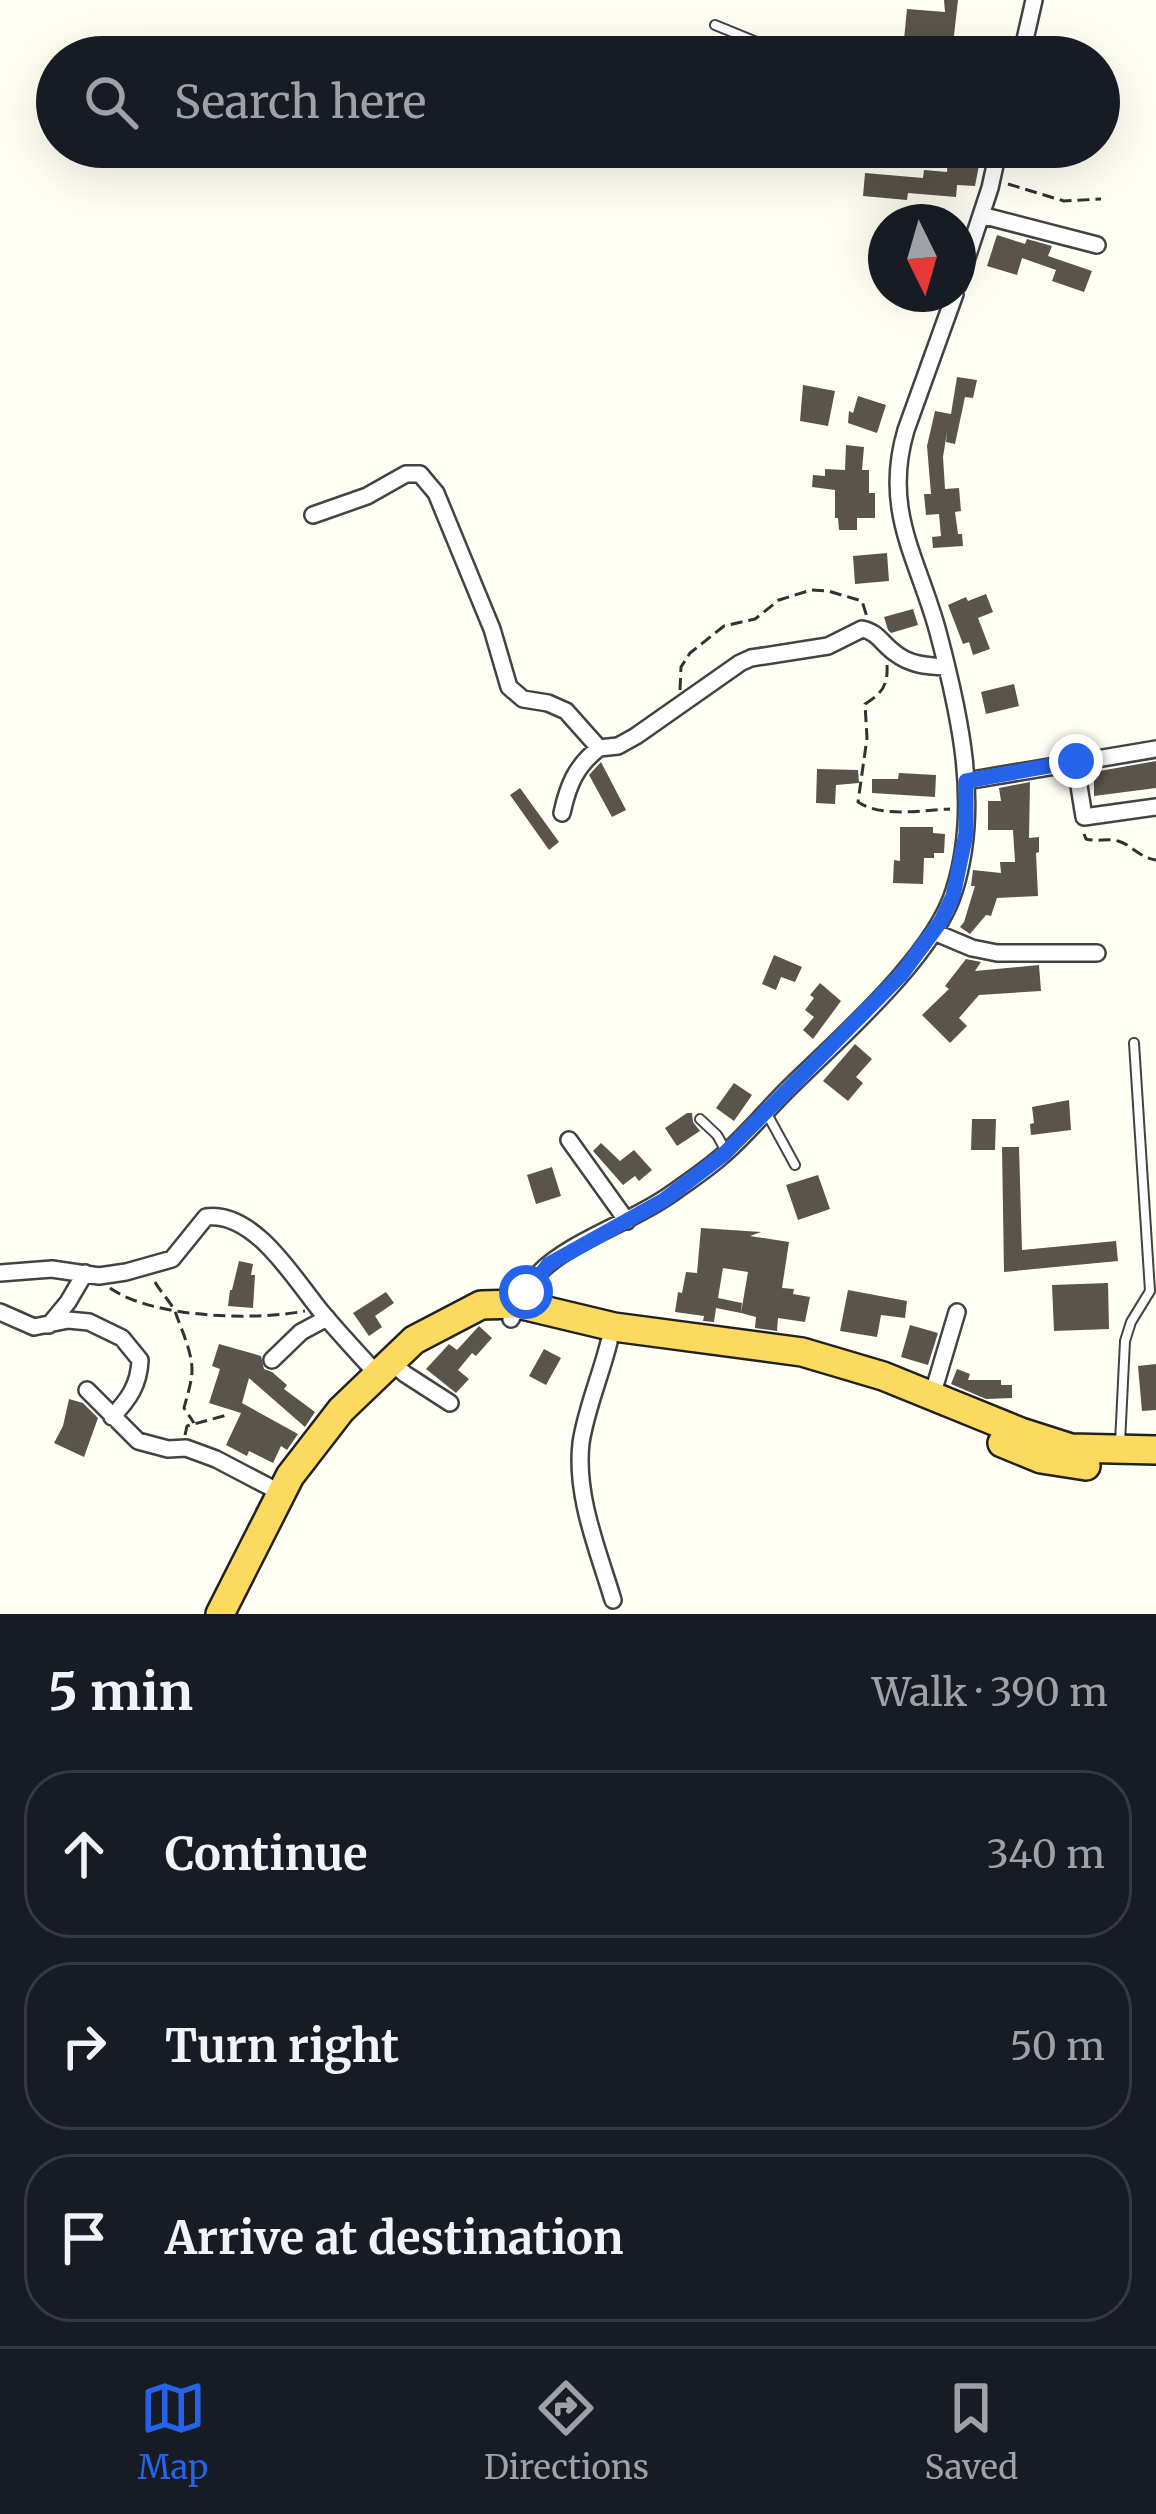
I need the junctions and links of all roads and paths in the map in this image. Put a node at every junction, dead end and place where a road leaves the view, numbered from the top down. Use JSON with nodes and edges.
{"nodes":[{"id":1,"x":1034,"y":0,"type":"edge"},
{"id":2,"x":716,"y":25,"type":"dead end"},
{"id":3,"x":743,"y":36,"type":"edge"},
{"id":4,"x":1026,"y":36,"type":"edge"},
{"id":5,"x":994,"y":168,"type":"edge"},
{"id":6,"x":990,"y":188,"type":"junction"},
{"id":7,"x":1101,"y":199,"type":"dead end"},
{"id":8,"x":981,"y":215,"type":"junction"},
{"id":9,"x":976,"y":230,"type":"edge"},
{"id":10,"x":1096,"y":245,"type":"dead end"},
{"id":11,"x":949,"y":312,"type":"edge"},
{"id":12,"x":313,"y":515,"type":"dead end"},
{"id":13,"x":870,"y":630,"type":"junction"},
{"id":14,"x":913,"y":663,"type":"junction"},
{"id":15,"x":946,"y":667,"type":"junction"},
{"id":16,"x":682,"y":701,"type":"junction"},
{"id":17,"x":599,"y":748,"type":"junction"},
{"id":18,"x":1156,"y":749,"type":"edge"},
{"id":19,"x":1076,"y":761,"type":"junction"},
{"id":20,"x":966,"y":781,"type":"junction"},
{"id":21,"x":1156,"y":807,"type":"edge"},
{"id":22,"x":967,"y":809,"type":"junction"},
{"id":23,"x":562,"y":813,"type":"dead end"},
{"id":24,"x":1084,"y":817,"type":"junction"},
{"id":25,"x":1156,"y":860,"type":"edge"},
{"id":26,"x":934,"y":932,"type":"junction"},
{"id":27,"x":1097,"y":952,"type":"dead end"},
{"id":28,"x":1134,"y":1043,"type":"dead end"},
{"id":29,"x":766,"y":1110,"type":"junction"},
{"id":30,"x":700,"y":1119,"type":"dead end"},
{"id":31,"x":569,"y":1140,"type":"dead end"},
{"id":32,"x":727,"y":1152,"type":"junction"},
{"id":33,"x":795,"y":1165,"type":"dead end"},
{"id":34,"x":627,"y":1221,"type":"junction"},
{"id":35,"x":147,"y":1264,"type":"junction"},
{"id":36,"x":0,"y":1273,"type":"edge"},
{"id":37,"x":92,"y":1275,"type":"junction"},
{"id":38,"x":175,"y":1310,"type":"junction"},
{"id":39,"x":495,"y":1311,"type":"junction"},
{"id":40,"x":0,"y":1312,"type":"edge"},
{"id":41,"x":957,"y":1312,"type":"dead end"},
{"id":42,"x":322,"y":1313,"type":"junction"},
{"id":43,"x":48,"y":1326,"type":"junction"},
{"id":44,"x":610,"y":1342,"type":"junction"},
{"id":45,"x":272,"y":1360,"type":"dead end"},
{"id":46,"x":383,"y":1367,"type":"junction"},
{"id":47,"x":88,"y":1390,"type":"dead end"},
{"id":48,"x":932,"y":1396,"type":"junction"},
{"id":49,"x":450,"y":1403,"type":"dead end"},
{"id":50,"x":226,"y":1415,"type":"dead end"},
{"id":51,"x":112,"y":1417,"type":"junction"},
{"id":52,"x":194,"y":1423,"type":"junction"},
{"id":53,"x":187,"y":1448,"type":"junction"},
{"id":54,"x":1120,"y":1450,"type":"junction"},
{"id":55,"x":1156,"y":1450,"type":"edge"},
{"id":56,"x":1156,"y":1467,"type":"edge"},
{"id":57,"x":281,"y":1493,"type":"junction"},
{"id":58,"x":613,"y":1600,"type":"dead end"},
{"id":59,"x":220,"y":1614,"type":"edge"}],
"edges":[{"from":1,"to":4,"type":"street"},
{"from":2,"to":3,"type":"lane"},
{"from":5,"to":6,"type":"street"},
{"from":6,"to":7,"type":"path"},
{"from":6,"to":8,"type":"street"},
{"from":8,"to":9,"type":"street"},
{"from":8,"to":10,"type":"street"},
{"from":11,"to":15,"type":"street"},
{"from":12,"to":17,"type":"street"},
{"from":13,"to":14,"type":"street"},
{"from":13,"to":16,"type":"street"},
{"from":13,"to":16,"type":"path"},
{"from":14,"to":15,"type":"street"},
{"from":14,"to":22,"type":"path"},
{"from":15,"to":20,"type":"street"},
{"from":16,"to":17,"type":"street"},
{"from":17,"to":23,"type":"street"},
{"from":18,"to":19,"type":"street"},
{"from":19,"to":20,"type":"street"},
{"from":19,"to":24,"type":"street"},
{"from":20,"to":22,"type":"street"},
{"from":21,"to":24,"type":"street"},
{"from":22,"to":26,"type":"street"},
{"from":24,"to":25,"type":"path"},
{"from":26,"to":27,"type":"street"},
{"from":26,"to":29,"type":"street"},
{"from":28,"to":54,"type":"lane"},
{"from":29,"to":32,"type":"street"},
{"from":29,"to":33,"type":"lane"},
{"from":30,"to":32,"type":"lane"},
{"from":31,"to":34,"type":"street"},
{"from":32,"to":34,"type":"street"},
{"from":34,"to":39,"type":"street"},
{"from":35,"to":37,"type":"street"},
{"from":35,"to":38,"type":"path"},
{"from":35,"to":42,"type":"street"},
{"from":36,"to":37,"type":"street"},
{"from":37,"to":38,"type":"path"},
{"from":37,"to":43,"type":"street"},
{"from":38,"to":42,"type":"path"},
{"from":38,"to":52,"type":"path"},
{"from":39,"to":44,"type":"highway"},
{"from":39,"to":46,"type":"highway"},
{"from":39,"to":48,"type":"highway"},
{"from":40,"to":43,"type":"street"},
{"from":41,"to":48,"type":"street"},
{"from":42,"to":45,"type":"street"},
{"from":42,"to":46,"type":"street"},
{"from":43,"to":51,"type":"street"},
{"from":44,"to":56,"type":"highway"},
{"from":44,"to":58,"type":"street"},
{"from":46,"to":49,"type":"street"},
{"from":46,"to":57,"type":"highway"},
{"from":47,"to":51,"type":"street"},
{"from":48,"to":54,"type":"highway"},
{"from":50,"to":52,"type":"path"},
{"from":51,"to":53,"type":"street"},
{"from":52,"to":53,"type":"path"},
{"from":53,"to":57,"type":"street"},
{"from":54,"to":55,"type":"highway"},
{"from":57,"to":59,"type":"highway"}]}
